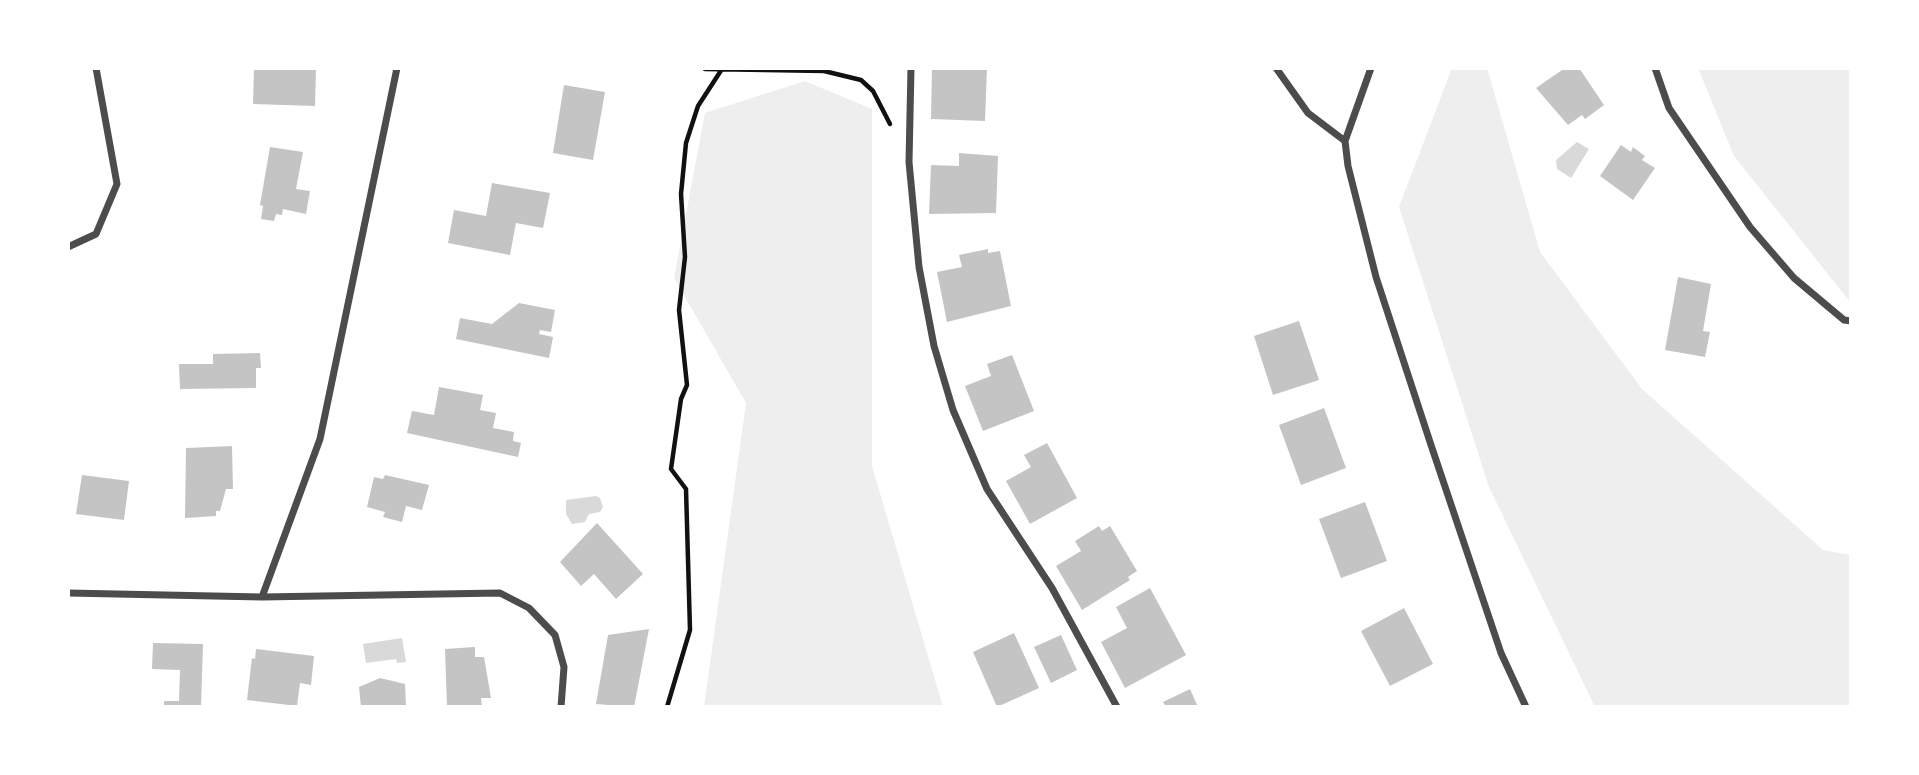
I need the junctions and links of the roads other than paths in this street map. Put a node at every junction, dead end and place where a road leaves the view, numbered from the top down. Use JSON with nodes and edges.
{"nodes":[{"id":1,"x":96,"y":68,"type":"edge"},
{"id":2,"x":397,"y":68,"type":"edge"},
{"id":3,"x":911,"y":68,"type":"edge"},
{"id":4,"x":1276,"y":68,"type":"edge"},
{"id":5,"x":1371,"y":68,"type":"edge"},
{"id":6,"x":1655,"y":68,"type":"edge"},
{"id":7,"x":1345,"y":141,"type":"junction"},
{"id":8,"x":68,"y":247,"type":"edge"},
{"id":9,"x":1851,"y":321,"type":"edge"},
{"id":10,"x":68,"y":593,"type":"edge"},
{"id":11,"x":262,"y":597,"type":"junction"},
{"id":12,"x":561,"y":707,"type":"edge"},
{"id":13,"x":1117,"y":707,"type":"edge"},
{"id":14,"x":1526,"y":707,"type":"edge"}],
"edges":[{"from":1,"to":8,"type":"street"},
{"from":2,"to":11,"type":"street"},
{"from":3,"to":13,"type":"street"},
{"from":4,"to":7,"type":"street"},
{"from":5,"to":7,"type":"street"},
{"from":6,"to":9,"type":"street"},
{"from":7,"to":14,"type":"street"},
{"from":10,"to":11,"type":"street"},
{"from":11,"to":12,"type":"street"}]}
